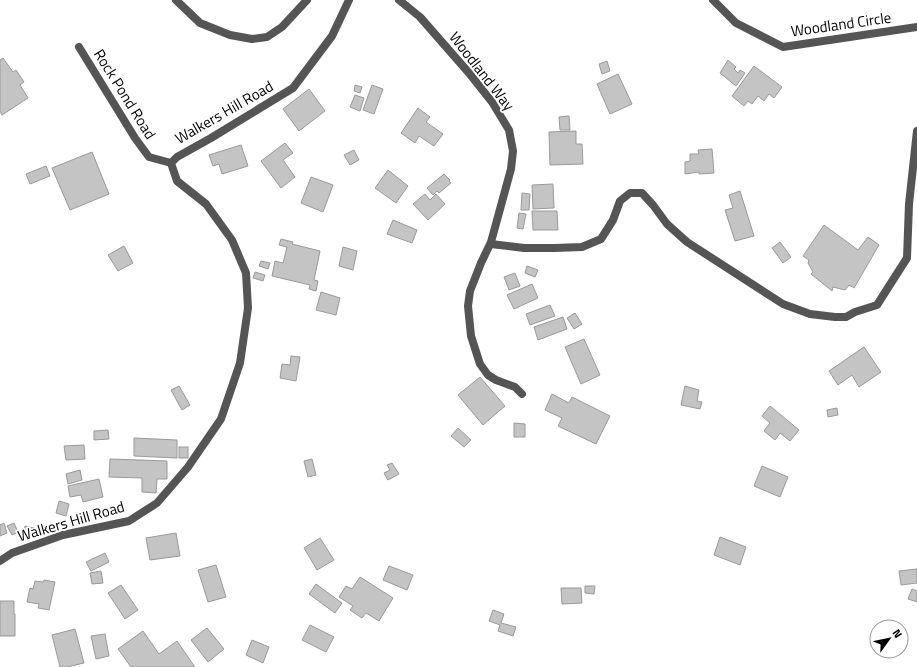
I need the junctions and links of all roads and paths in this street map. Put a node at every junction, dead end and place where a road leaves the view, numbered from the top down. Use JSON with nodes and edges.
{"nodes":[{"id":1,"x":176,"y":0,"type":"edge"},
{"id":2,"x":307,"y":0,"type":"edge"},
{"id":3,"x":349,"y":0,"type":"edge"},
{"id":4,"x":399,"y":0,"type":"edge"},
{"id":5,"x":713,"y":0,"type":"edge"},
{"id":6,"x":917,"y":27,"type":"edge"},
{"id":7,"x":79,"y":46,"type":"dead end"},
{"id":8,"x":917,"y":131,"type":"edge"},
{"id":9,"x":171,"y":163,"type":"junction"},
{"id":10,"x":491,"y":244,"type":"junction"},
{"id":11,"x":522,"y":394,"type":"dead end"},
{"id":12,"x":0,"y":561,"type":"edge"}],
"edges":[{"from":1,"to":2,"type":"street"},
{"from":3,"to":9,"type":"street","name":"Walkers Hill Road"},
{"from":4,"to":10,"type":"street","name":"Woodland Way"},
{"from":5,"to":6,"type":"street","name":"Woodland Circle"},
{"from":7,"to":9,"type":"street","name":"Rock Pond Road"},
{"from":8,"to":10,"type":"street"},
{"from":9,"to":12,"type":"street","name":"Walkers Hill Road"},
{"from":10,"to":11,"type":"street","name":"Woodland Way"}]}
